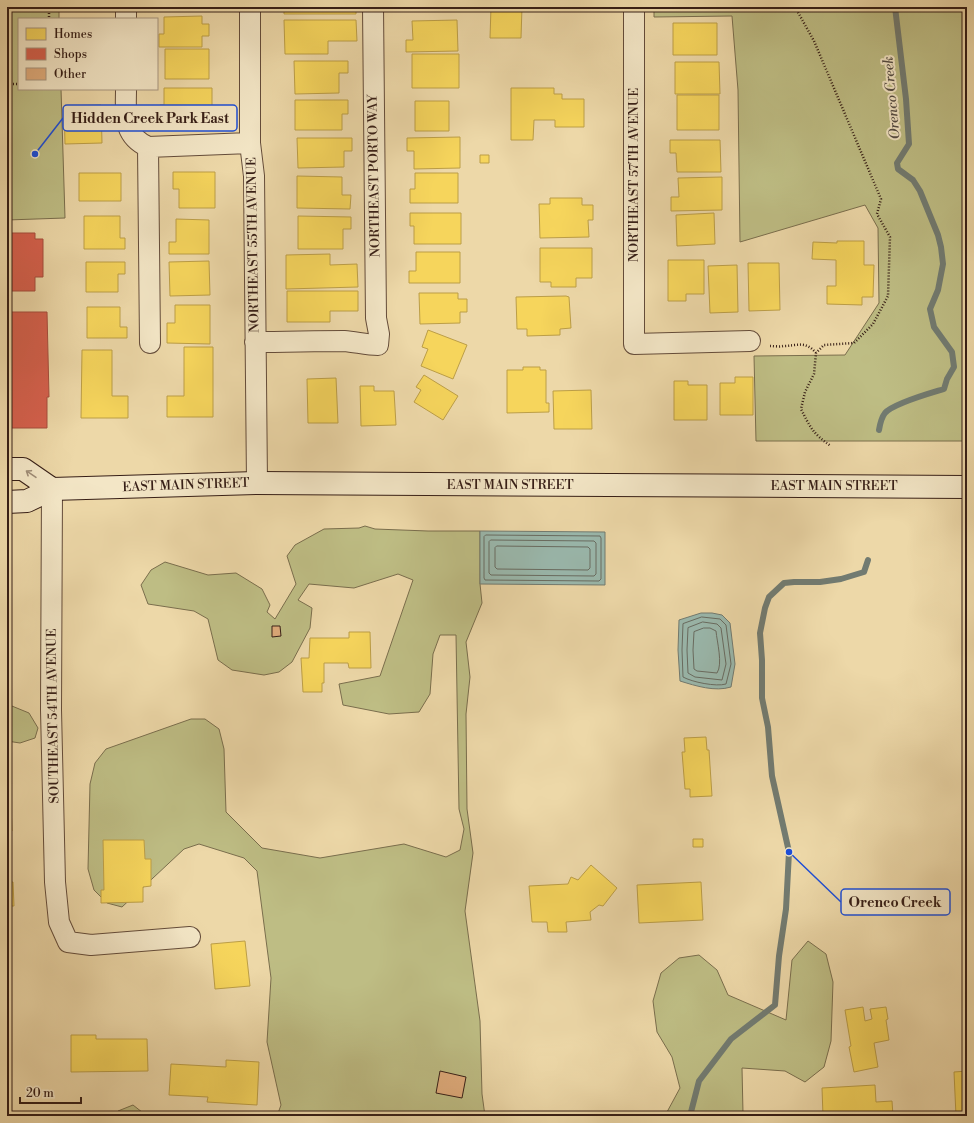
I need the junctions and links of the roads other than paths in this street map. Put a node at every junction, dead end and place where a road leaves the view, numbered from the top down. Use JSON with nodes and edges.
{"nodes":[{"id":1,"x":126,"y":7,"type":"edge"},
{"id":2,"x":250,"y":7,"type":"edge"},
{"id":3,"x":372,"y":7,"type":"edge"},
{"id":4,"x":634,"y":7,"type":"edge"},
{"id":5,"x":126,"y":18,"type":"edge"},
{"id":6,"x":126,"y":90,"type":"edge"},
{"id":7,"x":250,"y":144,"type":"junction"},
{"id":8,"x":148,"y":146,"type":"junction"},
{"id":9,"x":750,"y":341,"type":"road end"},
{"id":10,"x":255,"y":342,"type":"junction"},
{"id":11,"x":150,"y":343,"type":"dead end"},
{"id":12,"x":7,"y":469,"type":"edge"},
{"id":13,"x":256,"y":483,"type":"junction"},
{"id":14,"x":967,"y":487,"type":"edge"},
{"id":15,"x":52,"y":489,"type":"junction"},
{"id":16,"x":7,"y":502,"type":"edge"},
{"id":17,"x":190,"y":937,"type":"dead end"}],
"edges":[{"from":1,"to":5,"type":"street"},
{"from":2,"to":7,"type":"street","name":"NORTHEAST 55TH AVENUE"},
{"from":3,"to":10,"type":"street","name":"NORTHEAST PORTO WAY"},
{"from":4,"to":9,"type":"street","name":"NORTHEAST 57TH AVENUE"},
{"from":6,"to":8,"type":"street"},
{"from":7,"to":8,"type":"street"},
{"from":7,"to":10,"type":"street","name":"NORTHEAST 55TH AVENUE"},
{"from":8,"to":11,"type":"street"},
{"from":10,"to":13,"type":"street","name":"NORTHEAST 55TH AVENUE"},
{"from":15,"to":12,"type":"main road","one_way":true},
{"from":13,"to":14,"type":"main road","name":"EAST MAIN STREET"},
{"from":13,"to":15,"type":"main road","name":"EAST MAIN STREET"},
{"from":15,"to":16,"type":"main road","name":"EAST MAIN STREET"},
{"from":15,"to":17,"type":"street","name":"SOUTHEAST 54TH AVENUE"}]}
